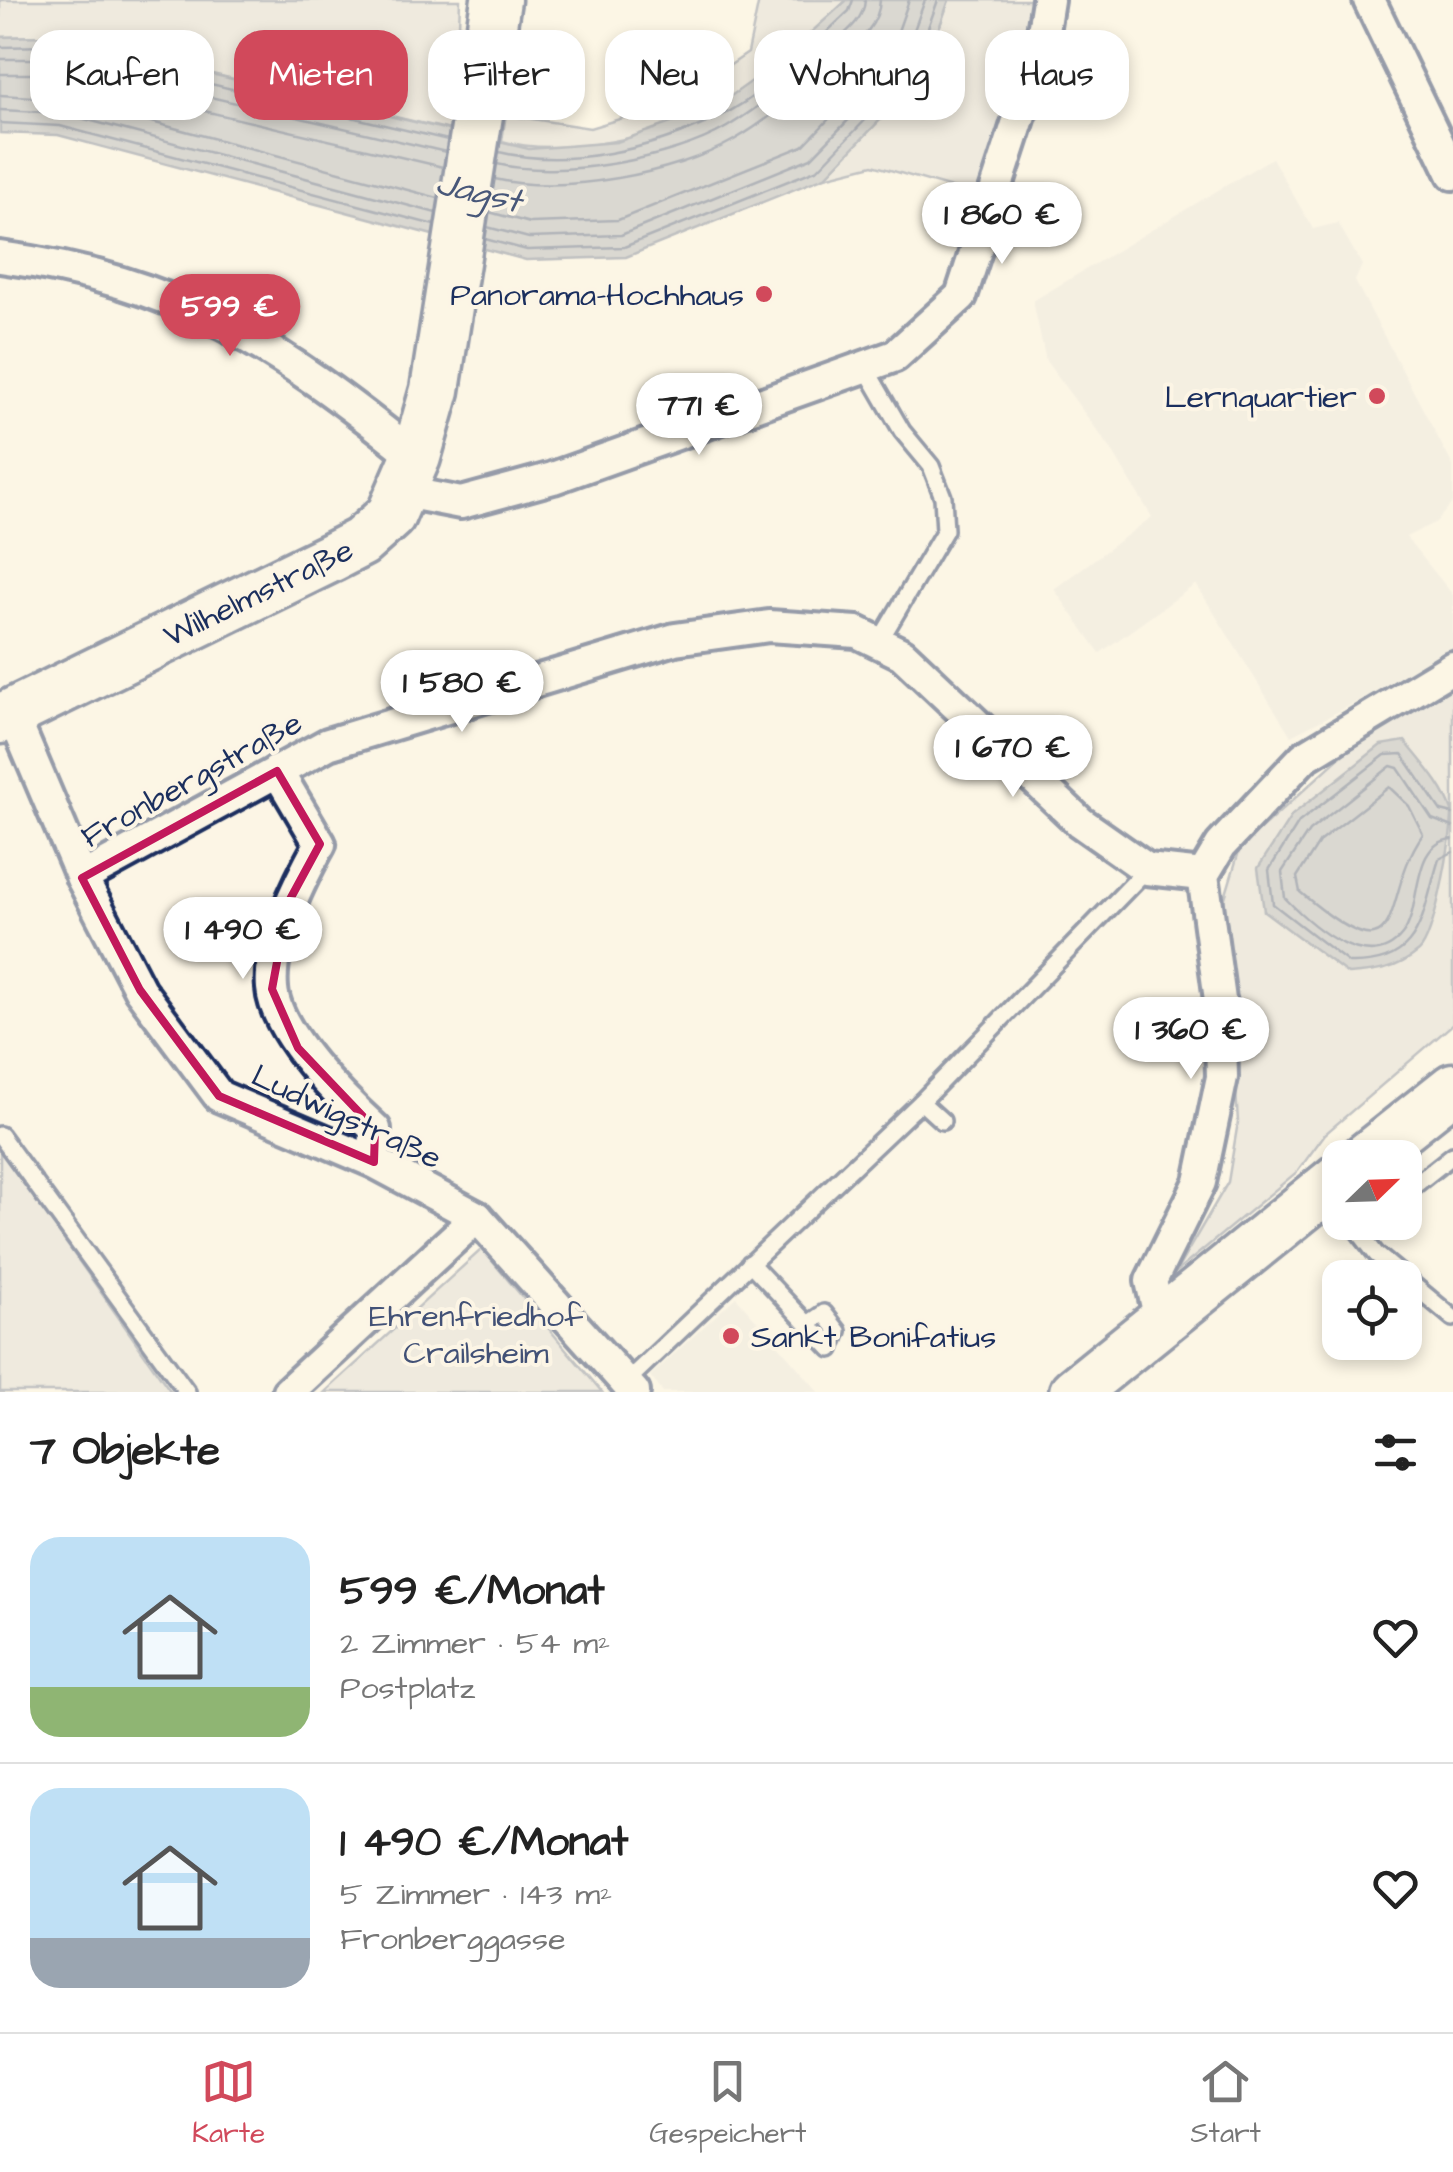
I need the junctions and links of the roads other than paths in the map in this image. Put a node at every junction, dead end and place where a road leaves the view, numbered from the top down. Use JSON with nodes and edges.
{"nodes":[{"id":1,"x":496,"y":0,"type":"edge"},
{"id":2,"x":1048,"y":0,"type":"edge"},
{"id":3,"x":1374,"y":2,"type":"edge"},
{"id":4,"x":1453,"y":174,"type":"edge"},
{"id":5,"x":0,"y":257,"type":"edge"},
{"id":6,"x":865,"y":367,"type":"junction"},
{"id":7,"x":410,"y":474,"type":"junction"},
{"id":8,"x":868,"y":637,"type":"junction"},
{"id":9,"x":1453,"y":668,"type":"edge"},
{"id":10,"x":6,"y":716,"type":"edge"},
{"id":11,"x":277,"y":770,"type":"junction"},
{"id":12,"x":1147,"y":869,"type":"junction"},
{"id":13,"x":1204,"y":875,"type":"junction"},
{"id":14,"x":82,"y":878,"type":"junction"},
{"id":15,"x":1453,"y":1088,"type":"edge"},
{"id":16,"x":922,"y":1102,"type":"junction"},
{"id":17,"x":942,"y":1121,"type":"dead end"},
{"id":18,"x":0,"y":1134,"type":"edge"},
{"id":19,"x":1388,"y":1140,"type":"edge"},
{"id":20,"x":1453,"y":1155,"type":"edge"},
{"id":21,"x":374,"y":1162,"type":"junction"},
{"id":22,"x":1422,"y":1180,"type":"edge"},
{"id":23,"x":477,"y":1217,"type":"junction"},
{"id":24,"x":1322,"y":1221,"type":"edge"},
{"id":25,"x":1373,"y":1240,"type":"edge"},
{"id":26,"x":1390,"y":1260,"type":"edge"},
{"id":27,"x":750,"y":1263,"type":"junction"},
{"id":28,"x":1422,"y":1292,"type":"edge"},
{"id":29,"x":1453,"y":1318,"type":"edge"},
{"id":30,"x":1160,"y":1320,"type":"junction"},
{"id":31,"x":808,"y":1324,"type":"dead end"},
{"id":32,"x":630,"y":1387,"type":"edge"},
{"id":33,"x":187,"y":1392,"type":"edge"},
{"id":34,"x":288,"y":1392,"type":"edge"},
{"id":35,"x":1074,"y":1392,"type":"edge"}],
"edges":[{"from":1,"to":7,"type":"main road","name":"Wilhelmstraße"},
{"from":2,"to":6,"type":"street"},
{"from":3,"to":4,"type":"street"},
{"from":5,"to":7,"type":"street"},
{"from":6,"to":7,"type":"street"},
{"from":6,"to":8,"type":"lane"},
{"from":7,"to":10,"type":"main road","name":"Wilhelmstraße"},
{"from":8,"to":11,"type":"street","name":"Fronbergstraße"},
{"from":8,"to":12,"type":"street"},
{"from":9,"to":13,"type":"street"},
{"from":10,"to":14,"type":"street","name":"Ludwigstraße"},
{"from":11,"to":14,"type":"street","name":"Fronbergstraße"},
{"from":11,"to":21,"type":"street"},
{"from":12,"to":13,"type":"street"},
{"from":12,"to":16,"type":"lane","name":"Ludwigstraße"},
{"from":13,"to":30,"type":"street"},
{"from":14,"to":21,"type":"street","name":"Ludwigstraße"},
{"from":15,"to":19,"type":"main road"},
{"from":16,"to":17,"type":"lane"},
{"from":16,"to":27,"type":"lane","name":"Ludwigstraße"},
{"from":18,"to":33,"type":"lane"},
{"from":20,"to":22,"type":"lane"},
{"from":21,"to":23,"type":"street","name":"Ludwigstraße"},
{"from":23,"to":32,"type":"street","name":"Ludwigstraße"},
{"from":23,"to":34,"type":"street"},
{"from":24,"to":30,"type":"main road"},
{"from":25,"to":26,"type":"lane"},
{"from":27,"to":31,"type":"lane"},
{"from":27,"to":32,"type":"lane","name":"Ludwigstraße"},
{"from":28,"to":29,"type":"lane"},
{"from":30,"to":35,"type":"main road"}]}
